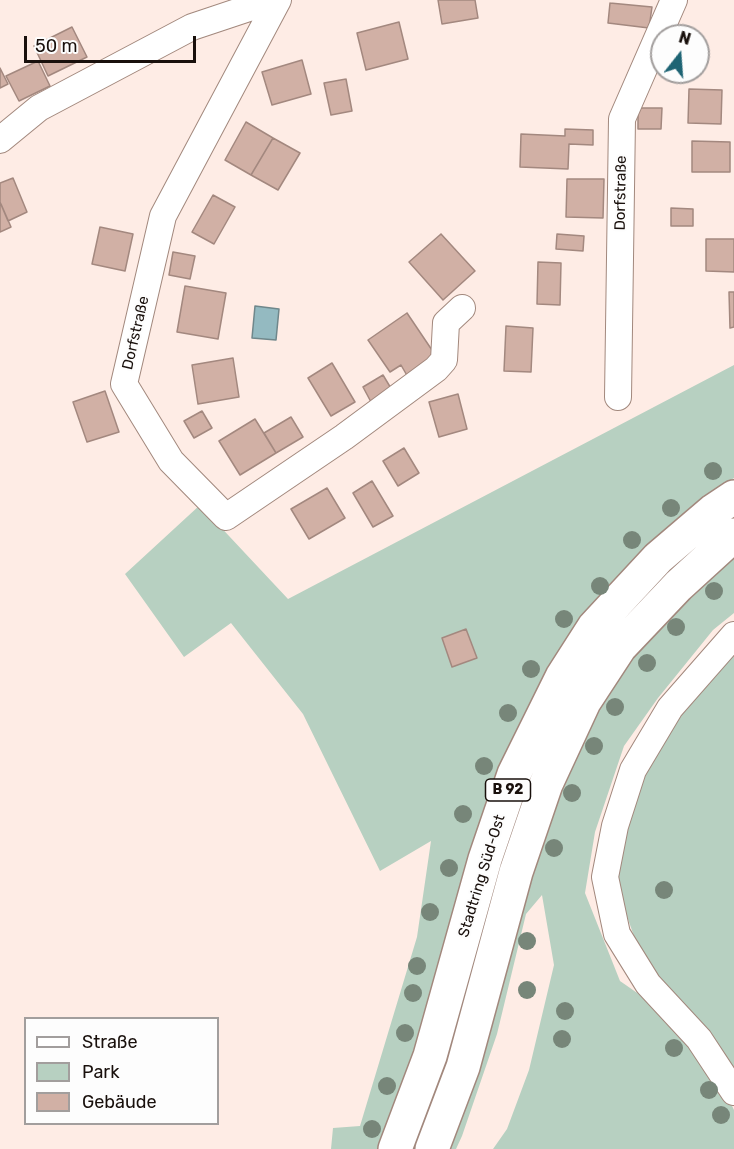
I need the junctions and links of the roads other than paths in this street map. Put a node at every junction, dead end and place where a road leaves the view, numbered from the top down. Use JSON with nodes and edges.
{"nodes":[{"id":1,"x":273,"y":0,"type":"edge"},
{"id":2,"x":278,"y":0,"type":"edge"},
{"id":3,"x":674,"y":0,"type":"edge"},
{"id":4,"x":39,"y":108,"type":"junction"},
{"id":5,"x":0,"y":118,"type":"edge"},
{"id":6,"x":0,"y":140,"type":"edge"},
{"id":7,"x":462,"y":308,"type":"dead end"},
{"id":8,"x":618,"y":397,"type":"dead end"},
{"id":9,"x":734,"y":498,"type":"edge"},
{"id":10,"x":734,"y":535,"type":"edge"},
{"id":11,"x":734,"y":635,"type":"edge"},
{"id":12,"x":734,"y":1092,"type":"edge"},
{"id":13,"x":395,"y":1149,"type":"edge"},
{"id":14,"x":432,"y":1149,"type":"edge"}],
"edges":[{"from":1,"to":4,"type":"street"},
{"from":2,"to":7,"type":"street","name":"Dorfstraße"},
{"from":3,"to":8,"type":"street","name":"Dorfstraße"},
{"from":4,"to":5,"type":"street"},
{"from":4,"to":6,"type":"street"},
{"from":9,"to":13,"type":"main road","name":"Stadtring Süd-Ost","number":"B 92"},
{"from":10,"to":14,"type":"main road","name":"Stadtring Süd-Ost","number":"B 92"},
{"from":11,"to":12,"type":"street"}]}
